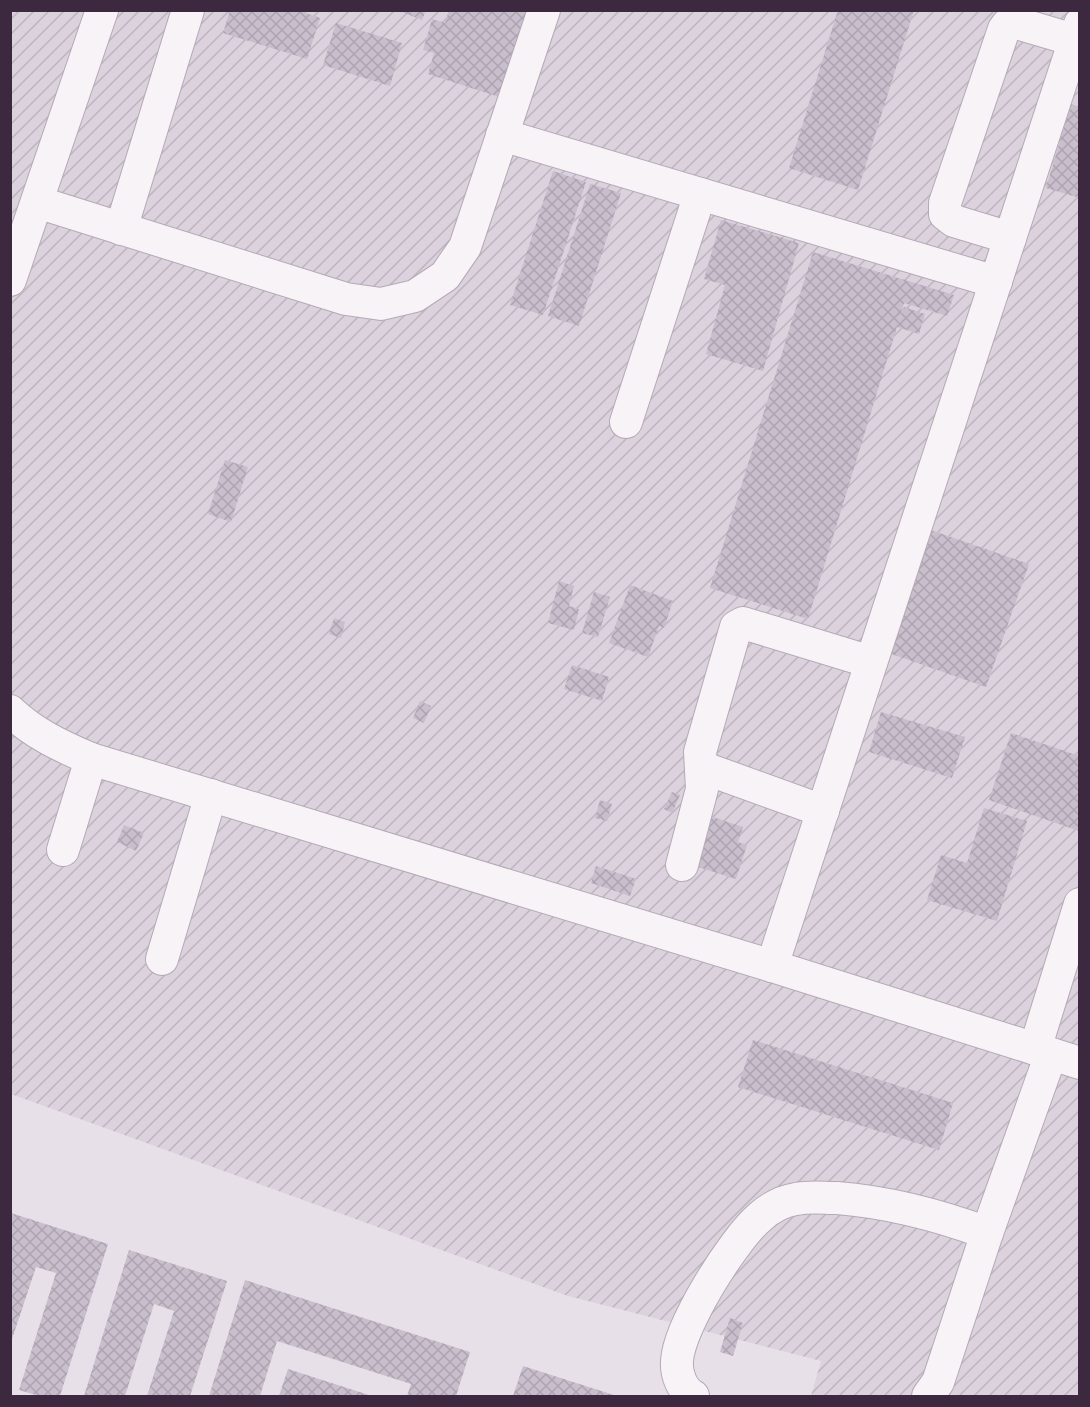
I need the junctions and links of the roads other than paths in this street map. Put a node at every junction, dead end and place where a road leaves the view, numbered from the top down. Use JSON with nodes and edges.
{"nodes":[{"id":1,"x":102,"y":10,"type":"edge"},
{"id":2,"x":188,"y":10,"type":"edge"},
{"id":3,"x":544,"y":10,"type":"edge"},
{"id":4,"x":1008,"y":17,"type":"edge"},
{"id":5,"x":1077,"y":32,"type":"edge"},
{"id":6,"x":502,"y":135,"type":"junction"},
{"id":7,"x":700,"y":194,"type":"junction"},
{"id":8,"x":37,"y":202,"type":"junction"},
{"id":9,"x":121,"y":229,"type":"junction"},
{"id":10,"x":1010,"y":238,"type":"junction"},
{"id":11,"x":10,"y":280,"type":"edge"},
{"id":12,"x":996,"y":282,"type":"junction"},
{"id":13,"x":626,"y":422,"type":"dead end"},
{"id":14,"x":872,"y":662,"type":"junction"},
{"id":15,"x":10,"y":711,"type":"edge"},
{"id":16,"x":91,"y":759,"type":"junction"},
{"id":17,"x":701,"y":767,"type":"junction"},
{"id":18,"x":211,"y":795,"type":"junction"},
{"id":19,"x":823,"y":810,"type":"junction"},
{"id":20,"x":63,"y":850,"type":"dead end"},
{"id":21,"x":682,"y":865,"type":"dead end"},
{"id":22,"x":1080,"y":904,"type":"edge"},
{"id":23,"x":162,"y":959,"type":"dead end"},
{"id":24,"x":772,"y":966,"type":"junction"},
{"id":25,"x":1055,"y":1055,"type":"edge"},
{"id":26,"x":987,"y":1233,"type":"junction"},
{"id":27,"x":693,"y":1396,"type":"edge"},
{"id":28,"x":928,"y":1396,"type":"edge"}],
"edges":[{"from":1,"to":8,"type":"lane"},
{"from":2,"to":9,"type":"lane"},
{"from":3,"to":6,"type":"lane"},
{"from":4,"to":5,"type":"lane"},
{"from":4,"to":10,"type":"lane"},
{"from":5,"to":10,"type":"lane"},
{"from":6,"to":7,"type":"lane"},
{"from":6,"to":9,"type":"lane"},
{"from":7,"to":12,"type":"lane"},
{"from":7,"to":13,"type":"lane"},
{"from":8,"to":9,"type":"lane"},
{"from":8,"to":11,"type":"lane"},
{"from":10,"to":12,"type":"lane"},
{"from":12,"to":14,"type":"lane"},
{"from":14,"to":17,"type":"lane"},
{"from":14,"to":19,"type":"lane"},
{"from":15,"to":16,"type":"lane"},
{"from":16,"to":18,"type":"lane"},
{"from":16,"to":20,"type":"lane"},
{"from":17,"to":19,"type":"lane"},
{"from":17,"to":21,"type":"lane"},
{"from":18,"to":23,"type":"lane"},
{"from":18,"to":24,"type":"lane"},
{"from":19,"to":24,"type":"lane"},
{"from":22,"to":25,"type":"lane"},
{"from":24,"to":25,"type":"lane"},
{"from":25,"to":26,"type":"lane"},
{"from":26,"to":27,"type":"lane"},
{"from":26,"to":28,"type":"lane"}]}
